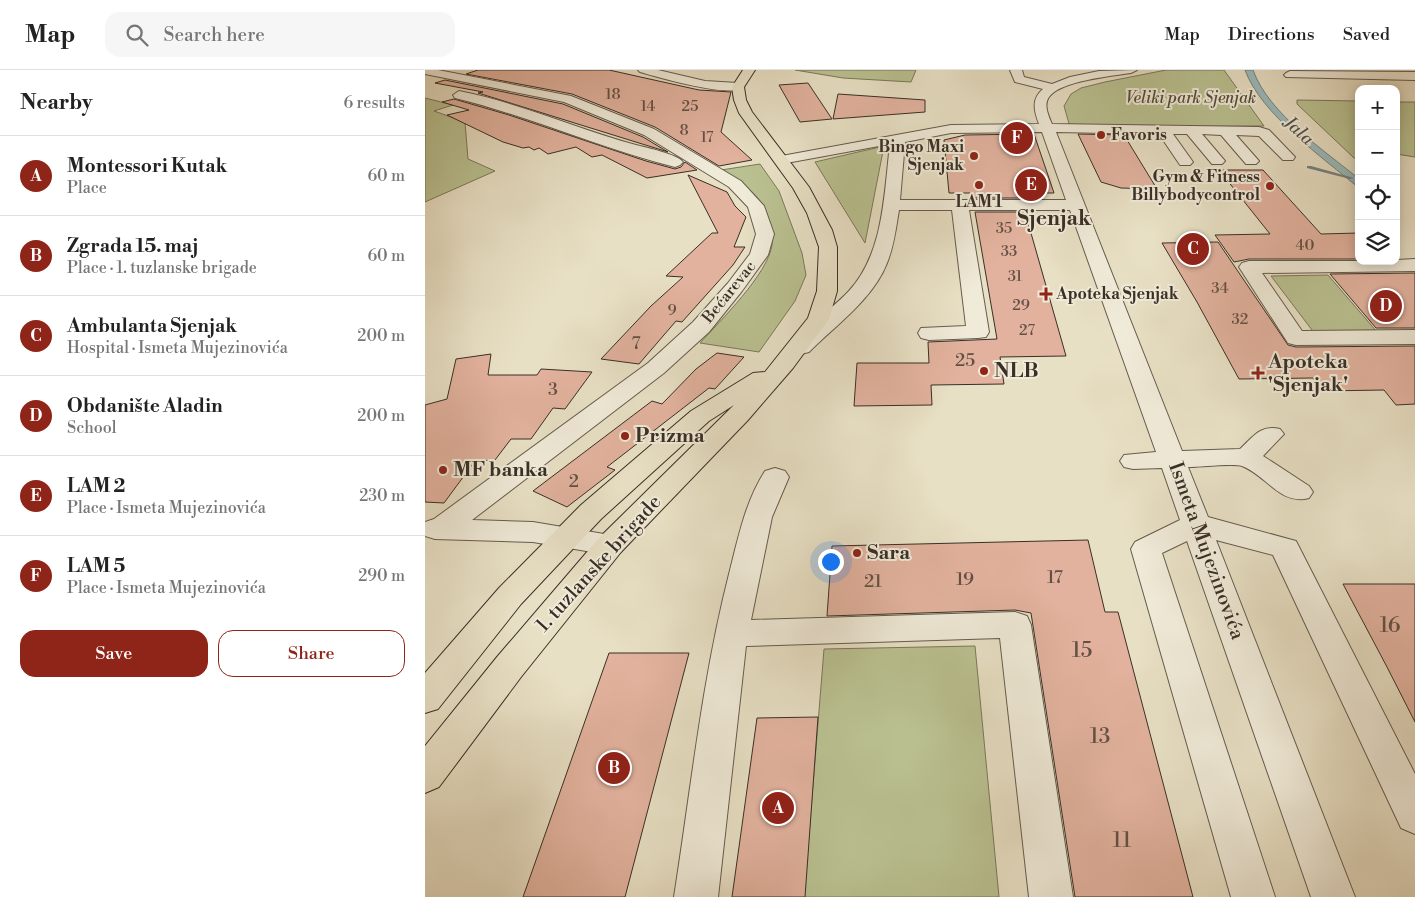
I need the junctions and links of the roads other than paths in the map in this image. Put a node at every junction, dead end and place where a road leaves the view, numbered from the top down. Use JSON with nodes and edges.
{"nodes":[{"id":1,"x":644,"y":70,"type":"edge"},
{"id":2,"x":749,"y":70,"type":"edge"},
{"id":3,"x":1016,"y":70,"type":"edge"},
{"id":4,"x":1131,"y":70,"type":"edge"},
{"id":5,"x":425,"y":71,"type":"edge"},
{"id":6,"x":1288,"y":72,"type":"edge"},
{"id":7,"x":1415,"y":76,"type":"edge"},
{"id":8,"x":738,"y":87,"type":"junction"},
{"id":9,"x":1054,"y":88,"type":"junction"},
{"id":10,"x":1302,"y":88,"type":"dead end"},
{"id":11,"x":444,"y":92,"type":"dead end"},
{"id":12,"x":1045,"y":128,"type":"junction"},
{"id":13,"x":1163,"y":130,"type":"junction"},
{"id":14,"x":1191,"y":130,"type":"junction"},
{"id":15,"x":1225,"y":131,"type":"junction"},
{"id":16,"x":898,"y":138,"type":"junction"},
{"id":17,"x":1288,"y":157,"type":"dead end"},
{"id":18,"x":781,"y":160,"type":"junction"},
{"id":19,"x":1217,"y":161,"type":"dead end"},
{"id":20,"x":1251,"y":161,"type":"dead end"},
{"id":21,"x":1185,"y":162,"type":"dead end"},
{"id":22,"x":735,"y":184,"type":"junction"},
{"id":23,"x":891,"y":205,"type":"junction"},
{"id":24,"x":960,"y":205,"type":"junction"},
{"id":25,"x":1084,"y":211,"type":"junction"},
{"id":26,"x":1415,"y":265,"type":"edge"},
{"id":27,"x":929,"y":333,"type":"dead end"},
{"id":28,"x":1415,"y":337,"type":"edge"},
{"id":29,"x":785,"y":363,"type":"junction"},
{"id":30,"x":1271,"y":434,"type":"dead end"},
{"id":31,"x":1247,"y":457,"type":"junction"},
{"id":32,"x":1172,"y":460,"type":"junction"},
{"id":33,"x":1133,"y":461,"type":"dead end"},
{"id":34,"x":775,"y":477,"type":"dead end"},
{"id":35,"x":1299,"y":492,"type":"dead end"},
{"id":36,"x":1195,"y":524,"type":"junction"},
{"id":37,"x":433,"y":529,"type":"edge"},
{"id":38,"x":566,"y":538,"type":"junction"},
{"id":39,"x":610,"y":546,"type":"junction"},
{"id":40,"x":731,"y":633,"type":"junction"},
{"id":41,"x":425,"y":698,"type":"edge"},
{"id":42,"x":425,"y":775,"type":"edge"},
{"id":43,"x":1415,"y":815,"type":"edge"},
{"id":44,"x":696,"y":897,"type":"edge"},
{"id":45,"x":1051,"y":897,"type":"edge"},
{"id":46,"x":1253,"y":897,"type":"edge"},
{"id":47,"x":1333,"y":897,"type":"edge"}],
"edges":[{"from":1,"to":8,"type":"street"},
{"from":2,"to":8,"type":"main road"},
{"from":3,"to":9,"type":"street"},
{"from":4,"to":9,"type":"street"},
{"from":5,"to":22,"type":"street","name":"Bećarevac"},
{"from":6,"to":7,"type":"street"},
{"from":6,"to":10,"type":"street"},
{"from":8,"to":18,"type":"main road","name":"1. tuzlanske brigade"},
{"from":9,"to":12,"type":"street","name":"Ismeta Mujezinovića"},
{"from":11,"to":22,"type":"street"},
{"from":12,"to":13,"type":"street"},
{"from":12,"to":16,"type":"street"},
{"from":12,"to":25,"type":"street","name":"Ismeta Mujezinovića"},
{"from":13,"to":14,"type":"street"},
{"from":13,"to":21,"type":"street"},
{"from":14,"to":15,"type":"street"},
{"from":14,"to":19,"type":"street"},
{"from":15,"to":17,"type":"street"},
{"from":15,"to":20,"type":"street"},
{"from":16,"to":18,"type":"street"},
{"from":16,"to":23,"type":"street"},
{"from":18,"to":29,"type":"main road","name":"1. tuzlanske brigade"},
{"from":22,"to":37,"type":"street","name":"Bećarevac"},
{"from":23,"to":24,"type":"street"},
{"from":23,"to":29,"type":"street"},
{"from":24,"to":25,"type":"street"},
{"from":24,"to":27,"type":"street"},
{"from":25,"to":32,"type":"street","name":"Ismeta Mujezinovića"},
{"from":26,"to":28,"type":"street"},
{"from":29,"to":38,"type":"main road","name":"1. tuzlanske brigade"},
{"from":29,"to":39,"type":"main road","name":"1. tuzlanske brigade"},
{"from":30,"to":31,"type":"street"},
{"from":31,"to":32,"type":"street"},
{"from":31,"to":35,"type":"street"},
{"from":32,"to":33,"type":"street"},
{"from":32,"to":36,"type":"street","name":"Ismeta Mujezinovića"},
{"from":34,"to":40,"type":"street"},
{"from":36,"to":43,"type":"street"},
{"from":36,"to":46,"type":"street"},
{"from":36,"to":47,"type":"street","name":"Ismeta Mujezinovića"},
{"from":37,"to":38,"type":"street"},
{"from":38,"to":39,"type":"street"},
{"from":38,"to":41,"type":"main road","name":"1. tuzlanske brigade"},
{"from":39,"to":42,"type":"main road","name":"1. tuzlanske brigade"},
{"from":40,"to":44,"type":"street"},
{"from":40,"to":45,"type":"street"}]}
